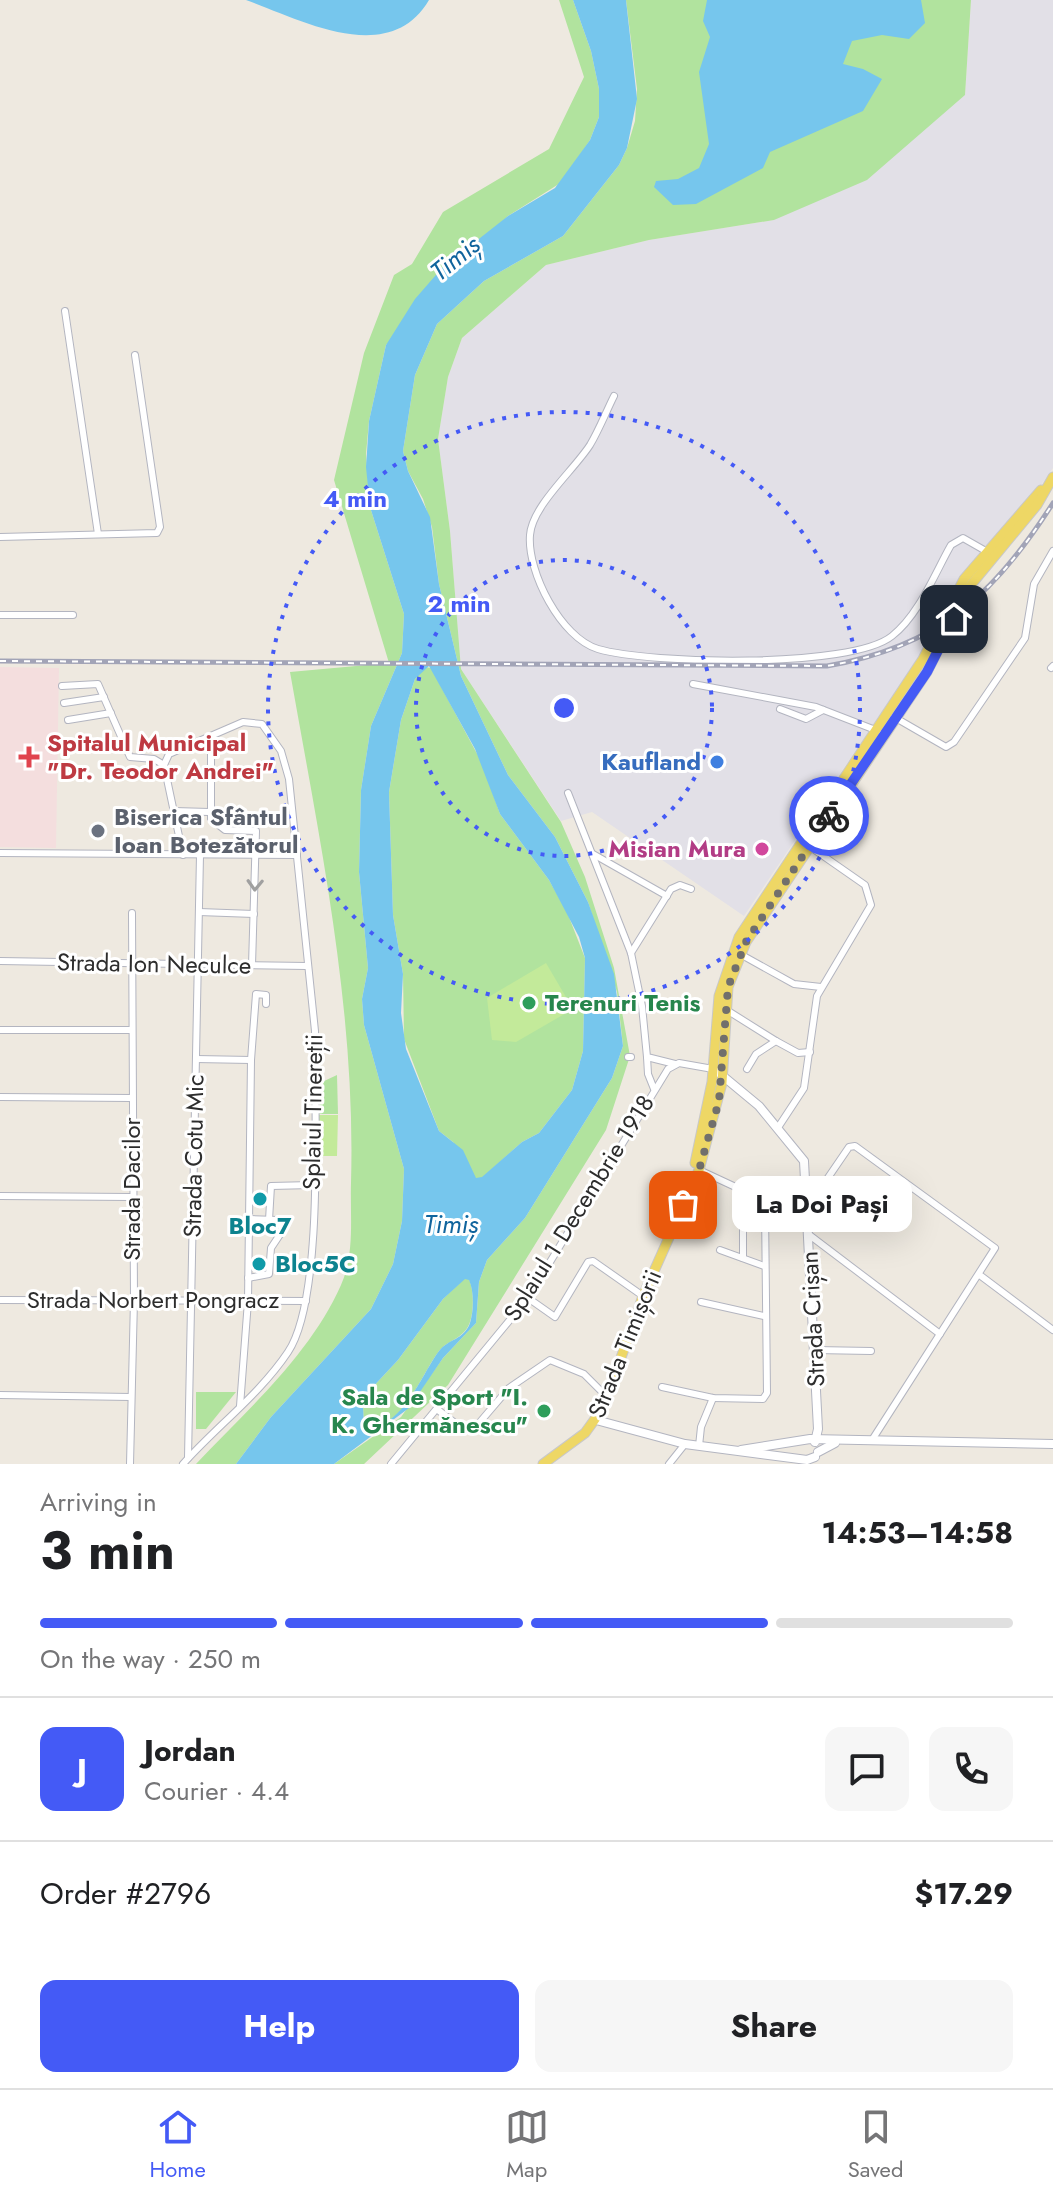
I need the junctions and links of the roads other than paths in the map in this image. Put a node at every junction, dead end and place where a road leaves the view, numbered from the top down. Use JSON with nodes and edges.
{"nodes":[{"id":1,"x":65,"y":311,"type":"dead end"},
{"id":2,"x":135,"y":355,"type":"dead end"},
{"id":3,"x":614,"y":396,"type":"dead end"},
{"id":4,"x":1050,"y":481,"type":"edge"},
{"id":5,"x":98,"y":534,"type":"junction"},
{"id":6,"x":0,"y":537,"type":"edge"},
{"id":7,"x":991,"y":554,"type":"junction"},
{"id":8,"x":1052,"y":555,"type":"edge"},
{"id":9,"x":0,"y":615,"type":"edge"},
{"id":10,"x":73,"y":615,"type":"dead end"},
{"id":11,"x":693,"y":684,"type":"dead end"},
{"id":12,"x":62,"y":686,"type":"dead end"},
{"id":13,"x":104,"y":697,"type":"junction"},
{"id":14,"x":64,"y":703,"type":"dead end"},
{"id":15,"x":780,"y":709,"type":"dead end"},
{"id":16,"x":824,"y":711,"type":"junction"},
{"id":17,"x":111,"y":713,"type":"junction"},
{"id":18,"x":892,"y":716,"type":"junction"},
{"id":19,"x":68,"y":720,"type":"dead end"},
{"id":20,"x":881,"y":732,"type":"junction"},
{"id":21,"x":211,"y":736,"type":"junction"},
{"id":22,"x":164,"y":765,"type":"junction"},
{"id":23,"x":568,"y":793,"type":"dead end"},
{"id":24,"x":174,"y":811,"type":"junction"},
{"id":25,"x":209,"y":812,"type":"junction"},
{"id":26,"x":809,"y":846,"type":"junction"},
{"id":27,"x":0,"y":853,"type":"edge"},
{"id":28,"x":593,"y":854,"type":"junction"},
{"id":29,"x":183,"y":855,"type":"junction"},
{"id":30,"x":200,"y":855,"type":"junction"},
{"id":31,"x":255,"y":855,"type":"junction"},
{"id":32,"x":297,"y":855,"type":"junction"},
{"id":33,"x":608,"y":863,"type":"junction"},
{"id":34,"x":602,"y":876,"type":"junction"},
{"id":35,"x":691,"y":889,"type":"dead end"},
{"id":36,"x":667,"y":896,"type":"junction"},
{"id":37,"x":199,"y":912,"type":"junction"},
{"id":38,"x":132,"y":913,"type":"dead end"},
{"id":39,"x":254,"y":914,"type":"junction"},
{"id":40,"x":631,"y":953,"type":"junction"},
{"id":41,"x":740,"y":954,"type":"junction"},
{"id":42,"x":0,"y":961,"type":"edge"},
{"id":43,"x":132,"y":963,"type":"junction"},
{"id":44,"x":198,"y":965,"type":"junction"},
{"id":45,"x":252,"y":965,"type":"junction"},
{"id":46,"x":307,"y":966,"type":"junction"},
{"id":47,"x":821,"y":987,"type":"junction"},
{"id":48,"x":266,"y":1004,"type":"dead end"},
{"id":49,"x":725,"y":1009,"type":"junction"},
{"id":50,"x":0,"y":1030,"type":"edge"},
{"id":51,"x":131,"y":1030,"type":"junction"},
{"id":52,"x":776,"y":1041,"type":"junction"},
{"id":53,"x":810,"y":1052,"type":"junction"},
{"id":54,"x":647,"y":1057,"type":"junction"},
{"id":55,"x":196,"y":1059,"type":"junction"},
{"id":56,"x":251,"y":1060,"type":"junction"},
{"id":57,"x":675,"y":1064,"type":"junction"},
{"id":58,"x":713,"y":1069,"type":"junction"},
{"id":59,"x":747,"y":1069,"type":"dead end"},
{"id":60,"x":723,"y":1074,"type":"junction"},
{"id":61,"x":654,"y":1089,"type":"junction"},
{"id":62,"x":0,"y":1097,"type":"edge"},
{"id":63,"x":132,"y":1098,"type":"junction"},
{"id":64,"x":779,"y":1126,"type":"junction"},
{"id":65,"x":699,"y":1170,"type":"junction"},
{"id":66,"x":312,"y":1185,"type":"junction"},
{"id":67,"x":0,"y":1196,"type":"edge"},
{"id":68,"x":131,"y":1197,"type":"junction"},
{"id":69,"x":683,"y":1205,"type":"junction"},
{"id":70,"x":808,"y":1207,"type":"junction"},
{"id":71,"x":743,"y":1213,"type":"dead end"},
{"id":72,"x":250,"y":1219,"type":"junction"},
{"id":73,"x":269,"y":1220,"type":"junction"},
{"id":74,"x":808,"y":1234,"type":"junction"},
{"id":75,"x":720,"y":1250,"type":"dead end"},
{"id":76,"x":743,"y":1258,"type":"junction"},
{"id":77,"x":764,"y":1266,"type":"junction"},
{"id":78,"x":981,"y":1276,"type":"junction"},
{"id":79,"x":248,"y":1278,"type":"junction"},
{"id":80,"x":643,"y":1296,"type":"junction"},
{"id":81,"x":528,"y":1298,"type":"junction"},
{"id":82,"x":0,"y":1300,"type":"edge"},
{"id":83,"x":134,"y":1300,"type":"junction"},
{"id":84,"x":191,"y":1300,"type":"junction"},
{"id":85,"x":248,"y":1301,"type":"junction"},
{"id":86,"x":306,"y":1301,"type":"junction"},
{"id":87,"x":701,"y":1302,"type":"dead end"},
{"id":88,"x":764,"y":1316,"type":"junction"},
{"id":89,"x":1053,"y":1330,"type":"edge"},
{"id":90,"x":940,"y":1334,"type":"junction"},
{"id":91,"x":815,"y":1350,"type":"junction"},
{"id":92,"x":871,"y":1351,"type":"dead end"},
{"id":93,"x":662,"y":1387,"type":"dead end"},
{"id":94,"x":0,"y":1395,"type":"edge"},
{"id":95,"x":131,"y":1397,"type":"junction"},
{"id":96,"x":608,"y":1397,"type":"junction"},
{"id":97,"x":713,"y":1398,"type":"junction"},
{"id":98,"x":240,"y":1406,"type":"junction"},
{"id":99,"x":438,"y":1410,"type":"junction"},
{"id":100,"x":596,"y":1420,"type":"junction"},
{"id":101,"x":872,"y":1440,"type":"junction"},
{"id":102,"x":808,"y":1441,"type":"junction"},
{"id":103,"x":840,"y":1441,"type":"junction"},
{"id":104,"x":782,"y":1443,"type":"junction"},
{"id":105,"x":685,"y":1444,"type":"junction"},
{"id":106,"x":1053,"y":1444,"type":"edge"},
{"id":107,"x":699,"y":1446,"type":"junction"},
{"id":108,"x":741,"y":1450,"type":"junction"},
{"id":109,"x":816,"y":1458,"type":"edge"},
{"id":110,"x":556,"y":1460,"type":"edge"},
{"id":111,"x":776,"y":1460,"type":"edge"},
{"id":112,"x":186,"y":1461,"type":"edge"},
{"id":113,"x":804,"y":1461,"type":"edge"},
{"id":114,"x":672,"y":1463,"type":"edge"},
{"id":115,"x":130,"y":1464,"type":"edge"},
{"id":116,"x":391,"y":1464,"type":"edge"},
{"id":117,"x":543,"y":1464,"type":"edge"}],
"edges":[{"from":1,"to":5,"type":"street"},
{"from":2,"to":5,"type":"street"},
{"from":3,"to":7,"type":"street"},
{"from":4,"to":7,"type":"main road","name":"Strada Timișorii"},
{"from":5,"to":6,"type":"street"},
{"from":7,"to":18,"type":"main road","name":"Strada Timișorii"},
{"from":8,"to":18,"type":"street"},
{"from":9,"to":10,"type":"street"},
{"from":11,"to":16,"type":"street"},
{"from":12,"to":13,"type":"street"},
{"from":13,"to":14,"type":"street"},
{"from":13,"to":17,"type":"street"},
{"from":15,"to":16,"type":"street"},
{"from":16,"to":20,"type":"street"},
{"from":17,"to":19,"type":"street"},
{"from":17,"to":22,"type":"street"},
{"from":18,"to":20,"type":"main road","name":"Strada Timișorii"},
{"from":20,"to":26,"type":"main road","name":"Strada Timișorii"},
{"from":20,"to":58,"type":"main road","name":"Strada Timișorii"},
{"from":21,"to":22,"type":"street"},
{"from":21,"to":25,"type":"street"},
{"from":21,"to":32,"type":"street","name":"Splaiul Tinereții"},
{"from":22,"to":24,"type":"street"},
{"from":23,"to":28,"type":"street","name":"Splaiul 1 Decembrie 1918"},
{"from":24,"to":25,"type":"street"},
{"from":24,"to":29,"type":"street"},
{"from":25,"to":31,"type":"street"},
{"from":26,"to":41,"type":"main road","name":"Strada Timișorii"},
{"from":26,"to":47,"type":"street"},
{"from":27,"to":29,"type":"street"},
{"from":28,"to":33,"type":"street"},
{"from":28,"to":34,"type":"street","name":"Splaiul 1 Decembrie 1918"},
{"from":29,"to":30,"type":"street"},
{"from":30,"to":31,"type":"street"},
{"from":30,"to":37,"type":"street","name":"Strada Cotu Mic"},
{"from":31,"to":32,"type":"street"},
{"from":31,"to":39,"type":"street","one_way":true},
{"from":32,"to":46,"type":"street","name":"Splaiul Tinereții"},
{"from":33,"to":34,"type":"street"},
{"from":33,"to":36,"type":"street"},
{"from":34,"to":40,"type":"street","name":"Splaiul 1 Decembrie 1918"},
{"from":35,"to":36,"type":"street"},
{"from":36,"to":40,"type":"street"},
{"from":37,"to":39,"type":"street"},
{"from":37,"to":44,"type":"street","name":"Strada Cotu Mic"},
{"from":38,"to":43,"type":"street","name":"Strada Dacilor"},
{"from":39,"to":45,"type":"street"},
{"from":40,"to":54,"type":"street","name":"Splaiul 1 Decembrie 1918"},
{"from":41,"to":47,"type":"street"},
{"from":41,"to":49,"type":"main road","name":"Strada Timișorii"},
{"from":42,"to":43,"type":"street","name":"Strada Ion Neculce"},
{"from":43,"to":44,"type":"street","name":"Strada Ion Neculce"},
{"from":43,"to":51,"type":"street","name":"Strada Dacilor"},
{"from":44,"to":45,"type":"street","name":"Strada Ion Neculce"},
{"from":44,"to":55,"type":"street","name":"Strada Cotu Mic"},
{"from":45,"to":46,"type":"street","name":"Strada Ion Neculce"},
{"from":46,"to":66,"type":"street","name":"Splaiul Tinereții"},
{"from":47,"to":53,"type":"street"},
{"from":48,"to":56,"type":"street"},
{"from":49,"to":52,"type":"street"},
{"from":49,"to":60,"type":"main road","name":"Strada Timișorii"},
{"from":50,"to":51,"type":"street"},
{"from":51,"to":63,"type":"street","name":"Strada Dacilor"},
{"from":52,"to":53,"type":"street"},
{"from":52,"to":59,"type":"street"},
{"from":53,"to":64,"type":"street"},
{"from":54,"to":57,"type":"street","name":"Splaiul 1 Decembrie 1918"},
{"from":54,"to":61,"type":"street"},
{"from":55,"to":56,"type":"street"},
{"from":55,"to":84,"type":"street","name":"Strada Cotu Mic"},
{"from":56,"to":72,"type":"street"},
{"from":57,"to":58,"type":"street","name":"Splaiul 1 Decembrie 1918"},
{"from":57,"to":61,"type":"street","name":"Splaiul 1 Decembrie 1918"},
{"from":58,"to":60,"type":"main road","name":"Strada Crișan"},
{"from":58,"to":69,"type":"main road","name":"Strada Timișorii"},
{"from":60,"to":64,"type":"main road","name":"Strada Crișan"},
{"from":60,"to":65,"type":"main road","name":"Strada Timișorii"},
{"from":61,"to":81,"type":"street","name":"Splaiul 1 Decembrie 1918"},
{"from":62,"to":63,"type":"street"},
{"from":63,"to":68,"type":"street","name":"Strada Dacilor"},
{"from":64,"to":70,"type":"main road","name":"Strada Crișan"},
{"from":65,"to":69,"type":"main road","name":"Strada Timișorii"},
{"from":65,"to":77,"type":"street"},
{"from":66,"to":73,"type":"street"},
{"from":66,"to":86,"type":"street","name":"Splaiul Tinereții"},
{"from":67,"to":68,"type":"street"},
{"from":68,"to":83,"type":"street","name":"Strada Dacilor"},
{"from":69,"to":80,"type":"main road","name":"Strada Timișorii"},
{"from":70,"to":74,"type":"main road","name":"Strada Crișan"},
{"from":70,"to":78,"type":"street"},
{"from":71,"to":76,"type":"street"},
{"from":72,"to":73,"type":"street"},
{"from":72,"to":79,"type":"street"},
{"from":73,"to":79,"type":"street"},
{"from":74,"to":90,"type":"street"},
{"from":74,"to":91,"type":"main road","name":"Strada Crișan"},
{"from":75,"to":76,"type":"street"},
{"from":76,"to":77,"type":"street"},
{"from":77,"to":88,"type":"street"},
{"from":78,"to":89,"type":"street"},
{"from":78,"to":90,"type":"street"},
{"from":79,"to":85,"type":"street"},
{"from":80,"to":81,"type":"street"},
{"from":80,"to":96,"type":"main road","name":"Strada Timișorii"},
{"from":81,"to":99,"type":"street","name":"Splaiul 1 Decembrie 1918"},
{"from":82,"to":83,"type":"street","name":"Strada Norbert Pongracz"},
{"from":83,"to":84,"type":"street","name":"Strada Norbert Pongracz"},
{"from":83,"to":95,"type":"street","name":"Strada Dacilor"},
{"from":84,"to":85,"type":"street","name":"Strada Norbert Pongracz"},
{"from":84,"to":112,"type":"street","name":"Strada Cotu Mic"},
{"from":85,"to":86,"type":"street","name":"Strada Norbert Pongracz"},
{"from":85,"to":98,"type":"street"},
{"from":86,"to":98,"type":"street","name":"Splaiul Tinereții"},
{"from":87,"to":88,"type":"street"},
{"from":88,"to":97,"type":"street"},
{"from":90,"to":101,"type":"street"},
{"from":91,"to":92,"type":"street"},
{"from":91,"to":102,"type":"main road","name":"Strada Crișan"},
{"from":93,"to":97,"type":"street"},
{"from":94,"to":95,"type":"street"},
{"from":95,"to":115,"type":"street","name":"Strada Dacilor"},
{"from":96,"to":99,"type":"street"},
{"from":96,"to":100,"type":"main road","name":"Strada Timișorii"},
{"from":97,"to":107,"type":"street"},
{"from":98,"to":112,"type":"street","name":"Splaiul Tinereții"},
{"from":99,"to":116,"type":"street","name":"Splaiul 1 Decembrie 1918"},
{"from":100,"to":105,"type":"main road"},
{"from":100,"to":110,"type":"main road","name":"Strada Timișorii"},
{"from":101,"to":103,"type":"main road"},
{"from":101,"to":106,"type":"main road"},
{"from":102,"to":103,"type":"main road"},
{"from":102,"to":104,"type":"main road"},
{"from":102,"to":109,"type":"main road"},
{"from":102,"to":113,"type":"main road"},
{"from":103,"to":109,"type":"main road"},
{"from":104,"to":108,"type":"main road"},
{"from":104,"to":111,"type":"main road"},
{"from":105,"to":107,"type":"main road"},
{"from":105,"to":114,"type":"street"},
{"from":107,"to":108,"type":"main road"},
{"from":108,"to":111,"type":"main road"},
{"from":109,"to":113,"type":"main road"},
{"from":110,"to":117,"type":"main road","name":"Strada Timișorii"},
{"from":111,"to":113,"type":"main road"}]}
